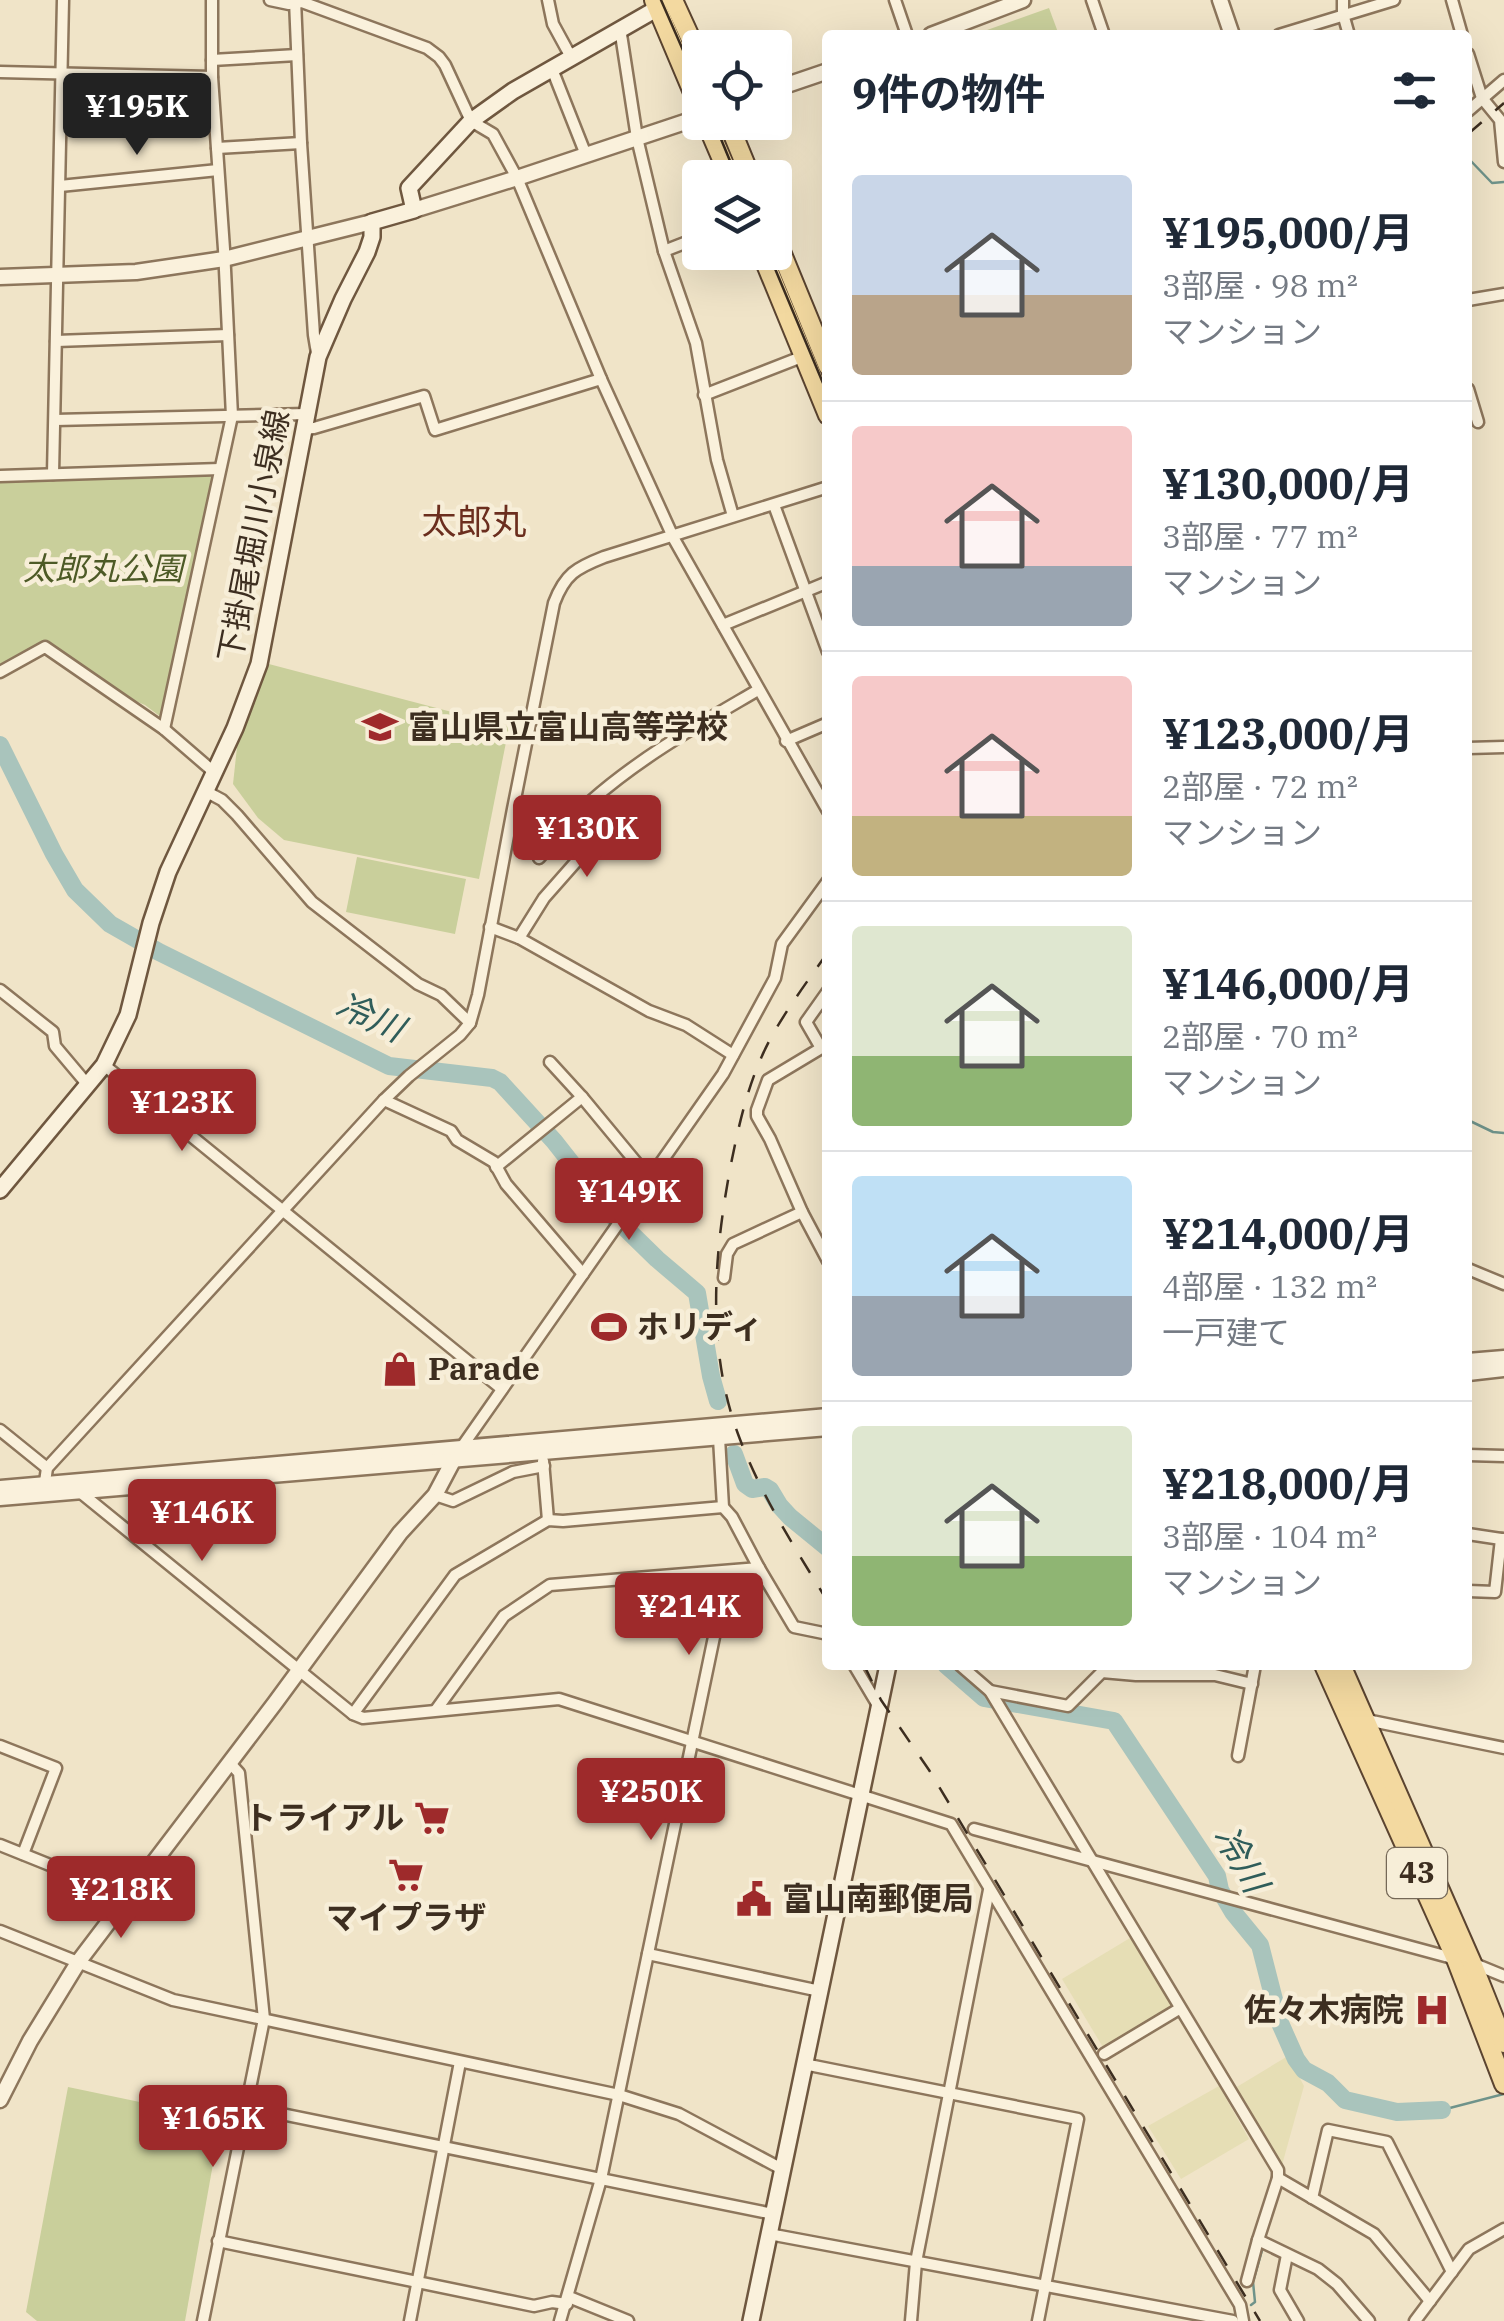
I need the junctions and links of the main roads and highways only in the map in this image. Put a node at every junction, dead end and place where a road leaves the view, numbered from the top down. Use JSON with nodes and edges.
{"nodes":[{"id":1,"x":661,"y":2,"type":"edge"},
{"id":2,"x":682,"y":33,"type":"edge"},
{"id":3,"x":682,"y":59,"type":"edge"},
{"id":4,"x":768,"y":270,"type":"edge"},
{"id":5,"x":789,"y":270,"type":"edge"},
{"id":6,"x":822,"y":351,"type":"edge"},
{"id":7,"x":822,"y":400,"type":"edge"},
{"id":8,"x":0,"y":1190,"type":"edge"},
{"id":9,"x":887,"y":1670,"type":"edge"},
{"id":10,"x":1326,"y":1670,"type":"edge"},
{"id":11,"x":1343,"y":1670,"type":"edge"},
{"id":12,"x":1464,"y":1961,"type":"junction"},
{"id":13,"x":1504,"y":2043,"type":"edge"},
{"id":14,"x":1504,"y":2084,"type":"edge"},
{"id":15,"x":750,"y":2321,"type":"edge"}],
"edges":[{"from":1,"to":2,"type":"main road"},
{"from":1,"to":3,"type":"main road"},
{"from":1,"to":8,"type":"main road","name":"下掛尾堀川小泉線"},
{"from":4,"to":7,"type":"main road"},
{"from":5,"to":6,"type":"main road"},
{"from":9,"to":15,"type":"main road"},
{"from":10,"to":12,"type":"main road","number":"43"},
{"from":11,"to":12,"type":"main road","number":"43"},
{"from":12,"to":13,"type":"main road","number":"43"},
{"from":12,"to":14,"type":"main road","number":"43"}]}
